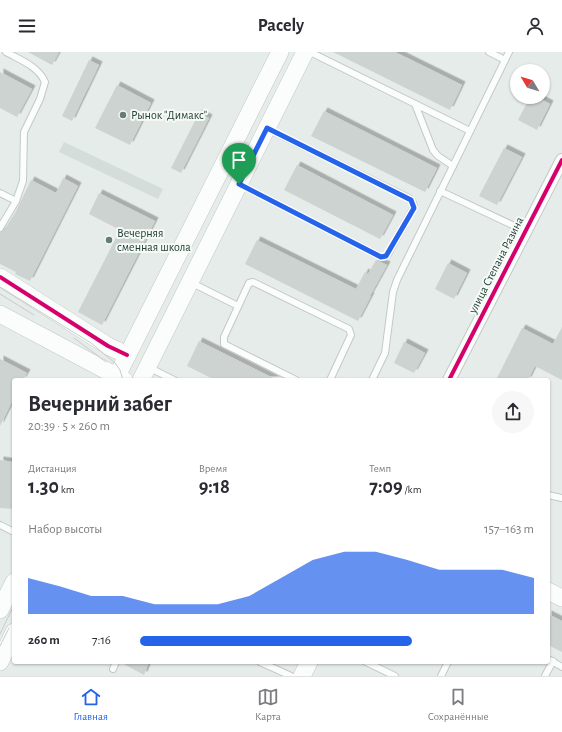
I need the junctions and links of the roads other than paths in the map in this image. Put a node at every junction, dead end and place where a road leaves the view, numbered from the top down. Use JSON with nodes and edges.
{"nodes":[{"id":1,"x":6,"y":52,"type":"edge"},
{"id":2,"x":280,"y":52,"type":"edge"},
{"id":3,"x":304,"y":52,"type":"edge"},
{"id":4,"x":310,"y":52,"type":"edge"},
{"id":5,"x":490,"y":52,"type":"edge"},
{"id":6,"x":509,"y":52,"type":"edge"},
{"id":7,"x":505,"y":60,"type":"junction"},
{"id":8,"x":415,"y":104,"type":"junction"},
{"id":9,"x":267,"y":128,"type":"junction"},
{"id":10,"x":470,"y":131,"type":"junction"},
{"id":11,"x":562,"y":160,"type":"edge"},
{"id":12,"x":453,"y":166,"type":"junction"},
{"id":13,"x":239,"y":184,"type":"junction"},
{"id":14,"x":440,"y":191,"type":"junction"},
{"id":15,"x":0,"y":193,"type":"edge"},
{"id":16,"x":16,"y":201,"type":"junction"},
{"id":17,"x":202,"y":207,"type":"junction"},
{"id":18,"x":222,"y":219,"type":"junction"},
{"id":19,"x":0,"y":228,"type":"edge"},
{"id":20,"x":526,"y":231,"type":"junction"},
{"id":21,"x":0,"y":277,"type":"edge"},
{"id":22,"x":190,"y":282,"type":"junction"},
{"id":23,"x":238,"y":306,"type":"junction"},
{"id":24,"x":0,"y":314,"type":"edge"},
{"id":25,"x":127,"y":355,"type":"junction"},
{"id":26,"x":145,"y":374,"type":"edge"},
{"id":27,"x":117,"y":378,"type":"edge"},
{"id":28,"x":119,"y":378,"type":"edge"},
{"id":29,"x":164,"y":378,"type":"edge"},
{"id":30,"x":292,"y":378,"type":"edge"},
{"id":31,"x":331,"y":378,"type":"edge"},
{"id":32,"x":373,"y":378,"type":"edge"},
{"id":33,"x":450,"y":378,"type":"edge"},
{"id":34,"x":550,"y":495,"type":"edge"},
{"id":35,"x":562,"y":498,"type":"edge"},
{"id":36,"x":0,"y":525,"type":"edge"},
{"id":37,"x":12,"y":531,"type":"edge"},
{"id":38,"x":550,"y":593,"type":"edge"},
{"id":39,"x":562,"y":598,"type":"edge"},
{"id":40,"x":12,"y":636,"type":"edge"},
{"id":41,"x":550,"y":660,"type":"edge"},
{"id":42,"x":0,"y":662,"type":"edge"},
{"id":43,"x":115,"y":664,"type":"edge"},
{"id":44,"x":264,"y":664,"type":"edge"},
{"id":45,"x":308,"y":664,"type":"edge"},
{"id":46,"x":370,"y":664,"type":"edge"},
{"id":47,"x":447,"y":664,"type":"edge"},
{"id":48,"x":549,"y":664,"type":"edge"},
{"id":49,"x":562,"y":667,"type":"edge"},
{"id":50,"x":113,"y":669,"type":"dead end"},
{"id":51,"x":291,"y":676,"type":"edge"},
{"id":52,"x":302,"y":676,"type":"edge"},
{"id":53,"x":395,"y":676,"type":"edge"},
{"id":54,"x":441,"y":676,"type":"edge"},
{"id":55,"x":545,"y":676,"type":"edge"}],
"edges":[{"from":1,"to":16,"type":"lane"},
{"from":2,"to":17,"type":"main road"},
{"from":3,"to":9,"type":"main road"},
{"from":4,"to":8,"type":"lane"},
{"from":5,"to":7,"type":"lane"},
{"from":6,"to":7,"type":"lane"},
{"from":7,"to":10,"type":"lane"},
{"from":8,"to":10,"type":"lane"},
{"from":8,"to":12,"type":"lane"},
{"from":9,"to":13,"type":"main road"},
{"from":9,"to":13,"type":"lane"},
{"from":10,"to":12,"type":"lane"},
{"from":11,"to":20,"type":"street","name":"улица Степана Разина"},
{"from":12,"to":14,"type":"lane"},
{"from":13,"to":18,"type":"main road"},
{"from":14,"to":20,"type":"lane"},
{"from":14,"to":32,"type":"lane"},
{"from":15,"to":16,"type":"lane"},
{"from":16,"to":19,"type":"lane"},
{"from":17,"to":18,"type":"main road"},
{"from":17,"to":25,"type":"main road"},
{"from":18,"to":22,"type":"main road"},
{"from":20,"to":33,"type":"street","name":"улица Степана Разина"},
{"from":21,"to":25,"type":"main road"},
{"from":22,"to":23,"type":"lane"},
{"from":22,"to":26,"type":"main road"},
{"from":23,"to":30,"type":"lane"},
{"from":23,"to":31,"type":"lane"},
{"from":24,"to":27,"type":"main road"},
{"from":25,"to":28,"type":"main road"},
{"from":26,"to":29,"type":"lane"},
{"from":34,"to":35,"type":"lane"},
{"from":36,"to":37,"type":"lane"},
{"from":38,"to":39,"type":"main road"},
{"from":40,"to":42,"type":"main road"},
{"from":41,"to":49,"type":"lane"},
{"from":43,"to":50,"type":"lane"},
{"from":44,"to":51,"type":"lane"},
{"from":45,"to":52,"type":"main road"},
{"from":46,"to":53,"type":"lane"},
{"from":47,"to":54,"type":"lane"},
{"from":48,"to":55,"type":"lane"}]}
